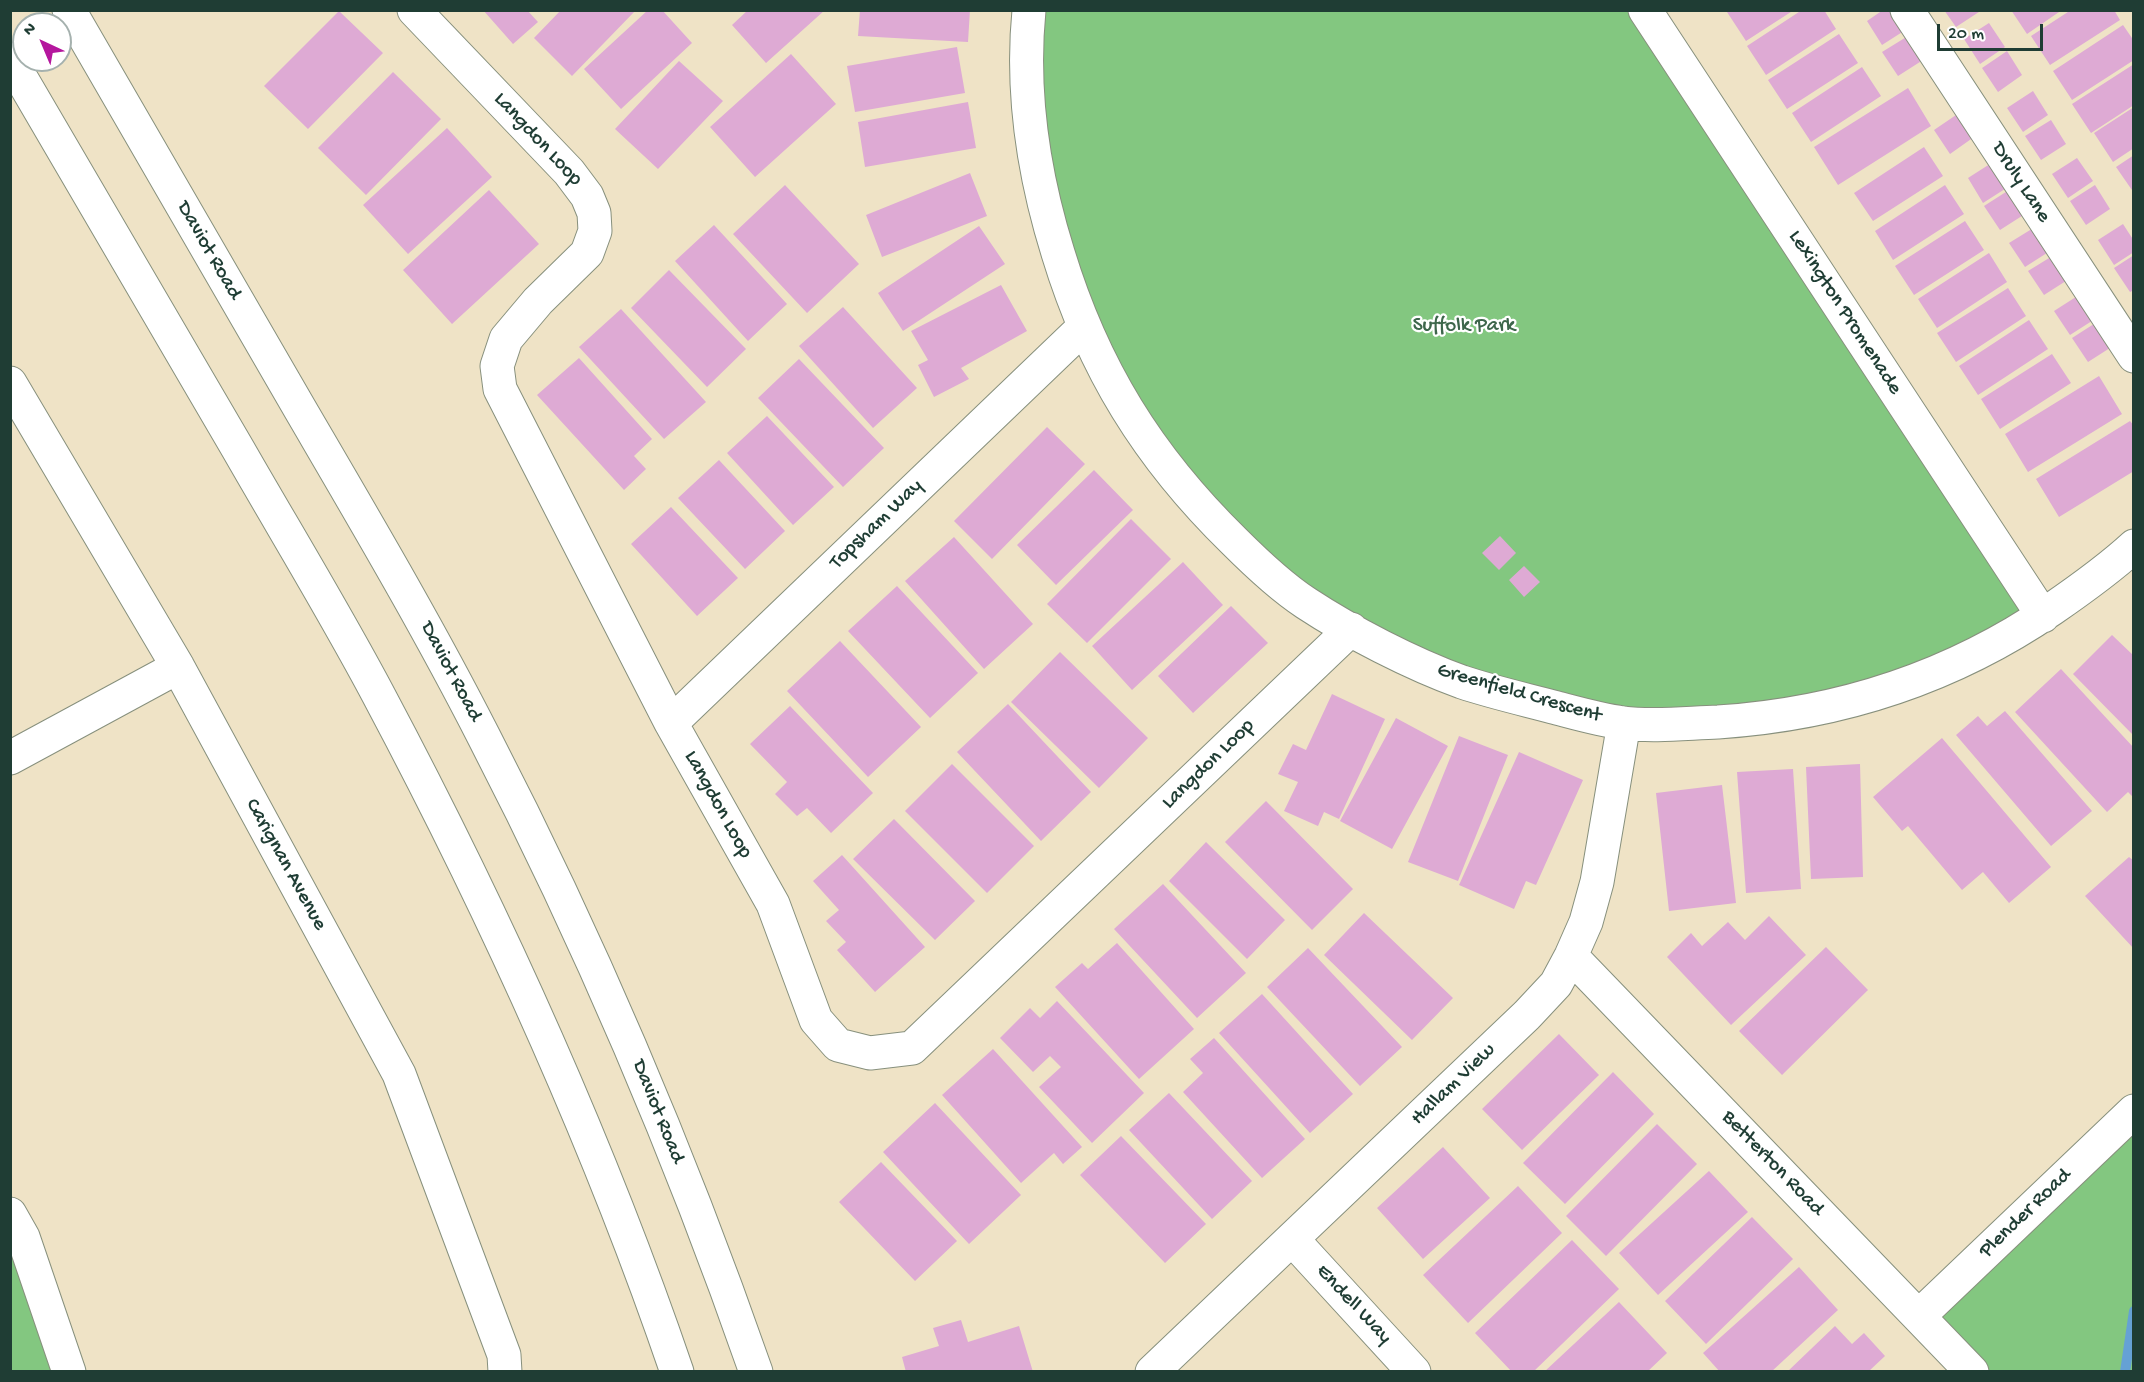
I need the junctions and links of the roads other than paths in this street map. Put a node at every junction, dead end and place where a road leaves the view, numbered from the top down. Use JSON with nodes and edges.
{"nodes":[{"id":1,"x":69,"y":10,"type":"edge"},
{"id":2,"x":414,"y":10,"type":"edge"},
{"id":3,"x":1029,"y":10,"type":"edge"},
{"id":4,"x":1646,"y":10,"type":"edge"},
{"id":5,"x":1907,"y":10,"type":"edge"},
{"id":6,"x":10,"y":59,"type":"edge"},
{"id":7,"x":1084,"y":327,"type":"junction"},
{"id":8,"x":2133,"y":356,"type":"edge"},
{"id":9,"x":10,"y":383,"type":"edge"},
{"id":10,"x":2133,"y":546,"type":"edge"},
{"id":11,"x":2043,"y":616,"type":"junction"},
{"id":12,"x":1351,"y":630,"type":"junction"},
{"id":13,"x":178,"y":667,"type":"junction"},
{"id":14,"x":671,"y":723,"type":"junction"},
{"id":15,"x":1624,"y":723,"type":"junction"},
{"id":16,"x":10,"y":758,"type":"edge"},
{"id":17,"x":1571,"y":956,"type":"junction"},
{"id":18,"x":2133,"y":1111,"type":"edge"},
{"id":19,"x":10,"y":1214,"type":"edge"},
{"id":20,"x":1292,"y":1239,"type":"junction"},
{"id":21,"x":1919,"y":1316,"type":"junction"},
{"id":22,"x":69,"y":1371,"type":"edge"},
{"id":23,"x":505,"y":1371,"type":"edge"},
{"id":24,"x":677,"y":1371,"type":"edge"},
{"id":25,"x":756,"y":1371,"type":"edge"},
{"id":26,"x":1152,"y":1371,"type":"edge"},
{"id":27,"x":1414,"y":1371,"type":"edge"},
{"id":28,"x":1971,"y":1371,"type":"edge"}],
"edges":[{"from":1,"to":25,"type":"street","name":"Daviot Road"},
{"from":2,"to":14,"type":"street","name":"Langdon Loop"},
{"from":3,"to":7,"type":"street","name":"Greenfield Crescent"},
{"from":4,"to":11,"type":"street","name":"Lexington Promenade"},
{"from":5,"to":8,"type":"street","name":"Druly Lane"},
{"from":6,"to":24,"type":"street"},
{"from":7,"to":12,"type":"street","name":"Greenfield Crescent"},
{"from":7,"to":14,"type":"street","name":"Topsham Way"},
{"from":9,"to":13,"type":"street","name":"Carignan Avenue"},
{"from":10,"to":11,"type":"street","name":"Greenfield Crescent"},
{"from":11,"to":15,"type":"street","name":"Greenfield Crescent"},
{"from":12,"to":14,"type":"street","name":"Langdon Loop"},
{"from":12,"to":15,"type":"street","name":"Greenfield Crescent"},
{"from":13,"to":16,"type":"street"},
{"from":13,"to":23,"type":"street","name":"Carignan Avenue"},
{"from":15,"to":17,"type":"street","name":"Hallam View"},
{"from":17,"to":20,"type":"street","name":"Hallam View"},
{"from":17,"to":21,"type":"street","name":"Betterton Road"},
{"from":18,"to":21,"type":"street","name":"Plender Road"},
{"from":19,"to":22,"type":"street"},
{"from":20,"to":26,"type":"street","name":"Hallam View"},
{"from":20,"to":27,"type":"street","name":"Endell Way"},
{"from":21,"to":28,"type":"street","name":"Betterton Road"}]}
